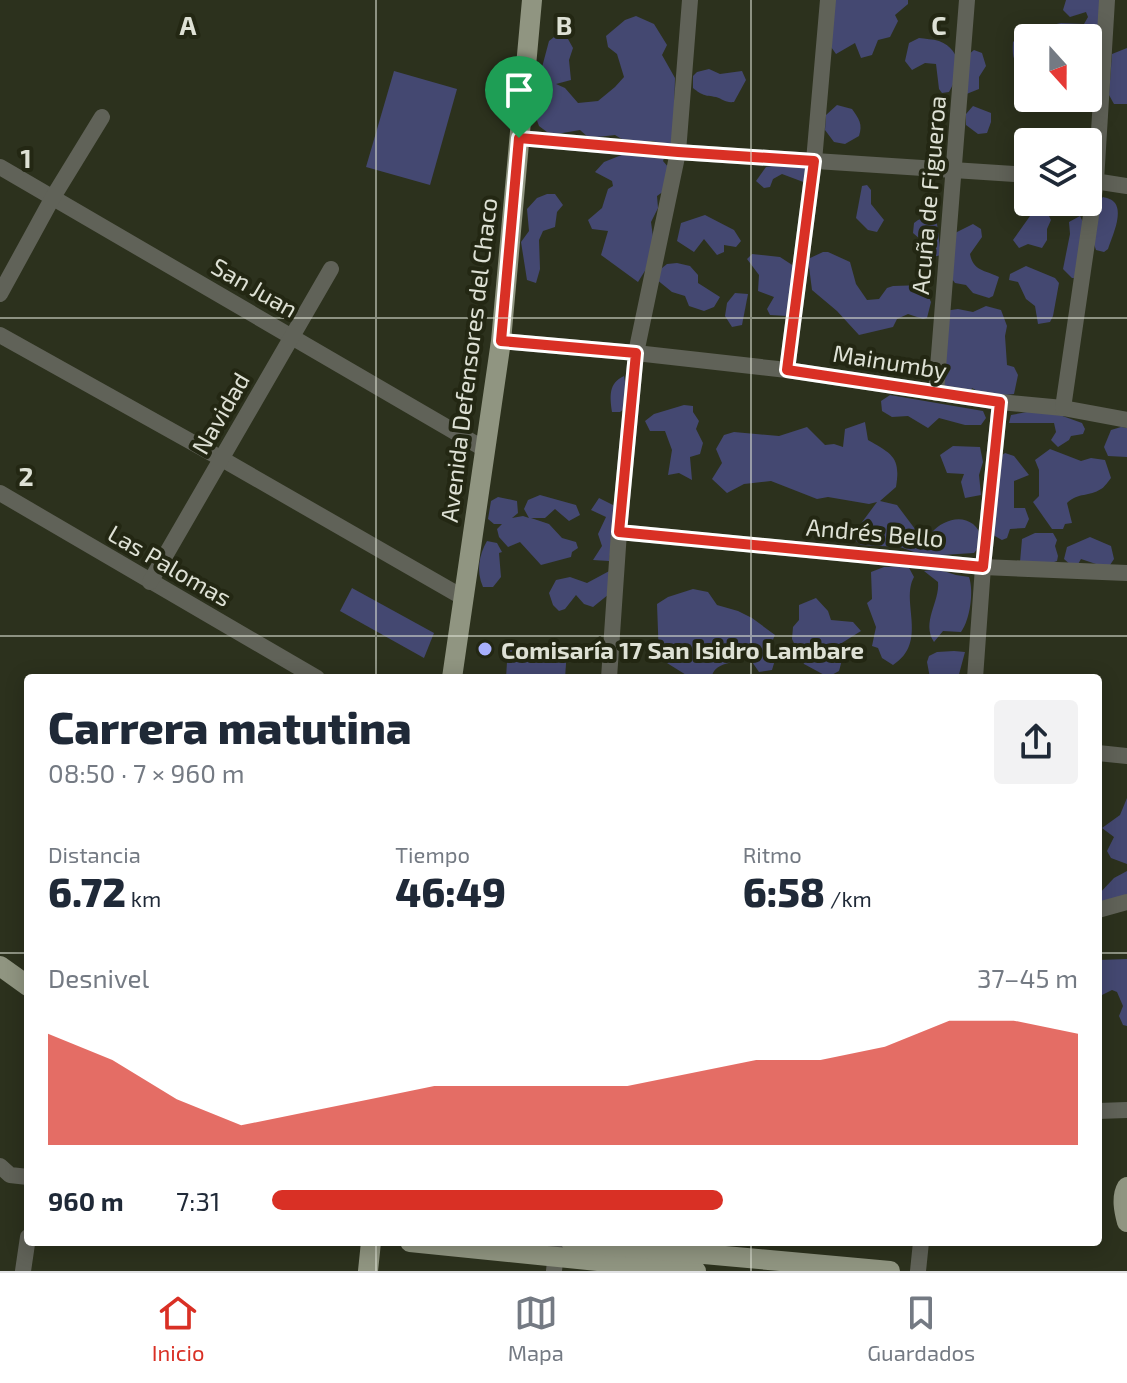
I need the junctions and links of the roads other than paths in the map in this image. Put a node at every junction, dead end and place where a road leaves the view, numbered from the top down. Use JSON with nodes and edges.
{"nodes":[{"id":1,"x":532,"y":0,"type":"edge"},
{"id":2,"x":690,"y":0,"type":"edge"},
{"id":3,"x":828,"y":0,"type":"edge"},
{"id":4,"x":967,"y":0,"type":"edge"},
{"id":5,"x":1107,"y":0,"type":"edge"},
{"id":6,"x":102,"y":117,"type":"dead end"},
{"id":7,"x":1096,"y":128,"type":"edge"},
{"id":8,"x":519,"y":138,"type":"junction"},
{"id":9,"x":678,"y":152,"type":"junction"},
{"id":10,"x":814,"y":161,"type":"junction"},
{"id":11,"x":0,"y":167,"type":"edge"},
{"id":12,"x":954,"y":169,"type":"junction"},
{"id":13,"x":1014,"y":174,"type":"edge"},
{"id":14,"x":1102,"y":182,"type":"edge"},
{"id":15,"x":1127,"y":186,"type":"edge"},
{"id":16,"x":53,"y":197,"type":"junction"},
{"id":17,"x":1088,"y":216,"type":"edge"},
{"id":18,"x":331,"y":269,"type":"dead end"},
{"id":19,"x":0,"y":294,"type":"edge"},
{"id":20,"x":0,"y":335,"type":"edge"},
{"id":21,"x":291,"y":336,"type":"junction"},
{"id":22,"x":501,"y":341,"type":"junction"},
{"id":23,"x":636,"y":353,"type":"junction"},
{"id":24,"x":787,"y":370,"type":"junction"},
{"id":25,"x":936,"y":393,"type":"junction"},
{"id":26,"x":1000,"y":402,"type":"junction"},
{"id":27,"x":1063,"y":408,"type":"junction"},
{"id":28,"x":1127,"y":420,"type":"edge"},
{"id":29,"x":486,"y":450,"type":"junction"},
{"id":30,"x":222,"y":459,"type":"junction"},
{"id":31,"x":0,"y":493,"type":"edge"},
{"id":32,"x":619,"y":532,"type":"junction"},
{"id":33,"x":983,"y":567,"type":"junction"},
{"id":34,"x":1127,"y":573,"type":"edge"},
{"id":35,"x":150,"y":582,"type":"junction"},
{"id":36,"x":464,"y":598,"type":"junction"},
{"id":37,"x":310,"y":674,"type":"edge"},
{"id":38,"x":453,"y":674,"type":"edge"},
{"id":39,"x":609,"y":674,"type":"edge"},
{"id":40,"x":975,"y":674,"type":"edge"},
{"id":41,"x":1102,"y":753,"type":"edge"},
{"id":42,"x":1127,"y":756,"type":"edge"},
{"id":43,"x":1127,"y":902,"type":"edge"},
{"id":44,"x":1102,"y":909,"type":"edge"},
{"id":45,"x":0,"y":966,"type":"edge"},
{"id":46,"x":0,"y":982,"type":"edge"},
{"id":47,"x":24,"y":983,"type":"edge"},
{"id":48,"x":24,"y":999,"type":"edge"},
{"id":49,"x":1127,"y":1110,"type":"edge"},
{"id":50,"x":1102,"y":1111,"type":"edge"},
{"id":51,"x":3,"y":1174,"type":"edge"},
{"id":52,"x":24,"y":1177,"type":"edge"},
{"id":53,"x":1127,"y":1187,"type":"edge"},
{"id":54,"x":1127,"y":1222,"type":"edge"},
{"id":55,"x":27,"y":1246,"type":"edge"},
{"id":56,"x":371,"y":1246,"type":"edge"},
{"id":57,"x":449,"y":1246,"type":"edge"},
{"id":58,"x":615,"y":1246,"type":"edge"},
{"id":59,"x":921,"y":1246,"type":"edge"},
{"id":60,"x":555,"y":1257,"type":"edge"},
{"id":61,"x":23,"y":1271,"type":"edge"},
{"id":62,"x":368,"y":1271,"type":"edge"},
{"id":63,"x":696,"y":1271,"type":"edge"},
{"id":64,"x":890,"y":1271,"type":"edge"},
{"id":65,"x":918,"y":1271,"type":"edge"}],
"edges":[{"from":1,"to":8,"type":"main road","name":"Avenida Defensores del Chaco"},
{"from":2,"to":9,"type":"street"},
{"from":3,"to":10,"type":"street"},
{"from":4,"to":12,"type":"street","name":"Acuña de Figueroa"},
{"from":5,"to":7,"type":"street"},
{"from":6,"to":16,"type":"street"},
{"from":8,"to":9,"type":"street"},
{"from":8,"to":22,"type":"main road","name":"Avenida Defensores del Chaco"},
{"from":9,"to":10,"type":"street"},
{"from":9,"to":23,"type":"street"},
{"from":10,"to":12,"type":"street"},
{"from":10,"to":24,"type":"street"},
{"from":11,"to":16,"type":"street","name":"San Juan"},
{"from":12,"to":13,"type":"street"},
{"from":12,"to":25,"type":"street","name":"Acuña de Figueroa"},
{"from":14,"to":15,"type":"street"},
{"from":16,"to":19,"type":"street"},
{"from":16,"to":21,"type":"street","name":"San Juan"},
{"from":17,"to":27,"type":"street"},
{"from":18,"to":21,"type":"street","name":"Navidad"},
{"from":20,"to":30,"type":"street"},
{"from":21,"to":29,"type":"street","name":"San Juan"},
{"from":21,"to":30,"type":"street","name":"Navidad"},
{"from":22,"to":23,"type":"street","name":"Mainumby"},
{"from":22,"to":29,"type":"main road","name":"Avenida Defensores del Chaco"},
{"from":23,"to":24,"type":"street","name":"Mainumby"},
{"from":23,"to":32,"type":"street"},
{"from":24,"to":25,"type":"street","name":"Mainumby"},
{"from":25,"to":26,"type":"street","name":"Mainumby"},
{"from":26,"to":27,"type":"street","name":"Mainumby"},
{"from":26,"to":33,"type":"street"},
{"from":27,"to":28,"type":"street","name":"Mainumby"},
{"from":29,"to":36,"type":"main road","name":"Avenida Defensores del Chaco"},
{"from":30,"to":35,"type":"street","name":"Navidad"},
{"from":30,"to":36,"type":"street"},
{"from":31,"to":35,"type":"street","name":"Las Palomas"},
{"from":32,"to":33,"type":"street","name":"Andrés Bello"},
{"from":32,"to":39,"type":"street"},
{"from":33,"to":34,"type":"street","name":"Andrés Bello"},
{"from":33,"to":40,"type":"street"},
{"from":35,"to":37,"type":"street","name":"Las Palomas"},
{"from":36,"to":38,"type":"main road","name":"Avenida Defensores del Chaco"},
{"from":41,"to":42,"type":"street"},
{"from":43,"to":44,"type":"street"},
{"from":45,"to":47,"type":"main road"},
{"from":46,"to":48,"type":"main road"},
{"from":49,"to":50,"type":"street"},
{"from":51,"to":52,"type":"street"},
{"from":53,"to":54,"type":"main road"},
{"from":55,"to":61,"type":"street"},
{"from":56,"to":62,"type":"main road"},
{"from":57,"to":60,"type":"main road"},
{"from":58,"to":64,"type":"main road"},
{"from":59,"to":65,"type":"street"},
{"from":60,"to":63,"type":"main road"}]}
